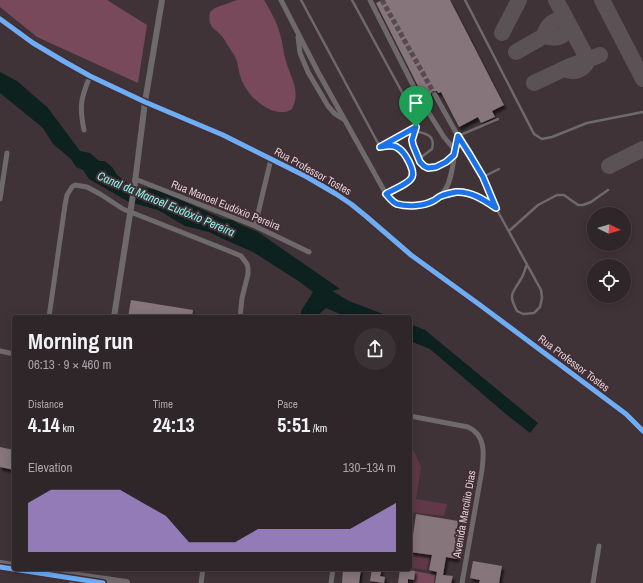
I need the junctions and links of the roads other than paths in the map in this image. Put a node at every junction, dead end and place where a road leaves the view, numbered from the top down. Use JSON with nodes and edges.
{"nodes":[{"id":1,"x":162,"y":0,"type":"edge"},
{"id":2,"x":281,"y":0,"type":"edge"},
{"id":3,"x":301,"y":0,"type":"edge"},
{"id":4,"x":352,"y":0,"type":"edge"},
{"id":5,"x":370,"y":0,"type":"edge"},
{"id":6,"x":465,"y":0,"type":"edge"},
{"id":7,"x":0,"y":19,"type":"edge"},
{"id":8,"x":297,"y":32,"type":"junction"},
{"id":9,"x":90,"y":76,"type":"junction"},
{"id":10,"x":435,"y":95,"type":"tunnel mouth"},
{"id":11,"x":145,"y":102,"type":"junction"},
{"id":12,"x":643,"y":112,"type":"edge"},
{"id":13,"x":498,"y":118,"type":"dead end"},
{"id":14,"x":343,"y":119,"type":"junction"},
{"id":15,"x":416,"y":127,"type":"junction"},
{"id":16,"x":84,"y":130,"type":"dead end"},
{"id":17,"x":414,"y":131,"type":"junction"},
{"id":18,"x":458,"y":136,"type":"junction"},
{"id":19,"x":380,"y":147,"type":"junction"},
{"id":20,"x":454,"y":149,"type":"junction"},
{"id":21,"x":7,"y":153,"type":"dead end"},
{"id":22,"x":454,"y":155,"type":"junction"},
{"id":23,"x":271,"y":159,"type":"junction"},
{"id":24,"x":419,"y":159,"type":"junction"},
{"id":25,"x":499,"y":169,"type":"dead end"},
{"id":26,"x":483,"y":177,"type":"junction"},
{"id":27,"x":135,"y":181,"type":"junction"},
{"id":28,"x":608,"y":190,"type":"dead end"},
{"id":29,"x":386,"y":194,"type":"junction"},
{"id":30,"x":441,"y":196,"type":"junction"},
{"id":31,"x":0,"y":199,"type":"edge"},
{"id":32,"x":131,"y":208,"type":"junction"},
{"id":33,"x":496,"y":208,"type":"junction"},
{"id":34,"x":255,"y":226,"type":"junction"},
{"id":35,"x":509,"y":231,"type":"junction"},
{"id":36,"x":309,"y":252,"type":"dead end"},
{"id":37,"x":527,"y":264,"type":"junction"},
{"id":38,"x":49,"y":315,"type":"edge"},
{"id":39,"x":114,"y":315,"type":"edge"},
{"id":40,"x":240,"y":315,"type":"edge"},
{"id":41,"x":0,"y":351,"type":"edge"},
{"id":42,"x":12,"y":354,"type":"edge"},
{"id":43,"x":412,"y":416,"type":"edge"},
{"id":44,"x":643,"y":431,"type":"edge"},
{"id":45,"x":599,"y":546,"type":"dead end"},
{"id":46,"x":0,"y":564,"type":"edge"},
{"id":47,"x":12,"y":566,"type":"edge"},
{"id":48,"x":42,"y":571,"type":"edge"},
{"id":49,"x":203,"y":571,"type":"edge"},
{"id":50,"x":333,"y":571,"type":"edge"},
{"id":51,"x":73,"y":576,"type":"edge"},
{"id":52,"x":126,"y":583,"type":"edge"},
{"id":53,"x":201,"y":583,"type":"edge"},
{"id":54,"x":331,"y":583,"type":"edge"},
{"id":55,"x":462,"y":583,"type":"edge"},
{"id":56,"x":593,"y":583,"type":"edge"}],
"edges":[{"from":1,"to":11,"type":"street"},
{"from":2,"to":8,"type":"street"},
{"from":3,"to":19,"type":"lane"},
{"from":4,"to":15,"type":"lane"},
{"from":5,"to":20,"type":"street"},
{"from":6,"to":12,"type":"lane"},
{"from":7,"to":9,"type":"street","name":"Rua Professor Tostes"},
{"from":8,"to":14,"type":"street"},
{"from":8,"to":14,"type":"street"},
{"from":9,"to":11,"type":"street","name":"Rua Professor Tostes"},
{"from":9,"to":16,"type":"street"},
{"from":10,"to":18,"type":"street"},
{"from":11,"to":23,"type":"street","name":"Rua Professor Tostes"},
{"from":11,"to":27,"type":"street"},
{"from":13,"to":18,"type":"lane"},
{"from":14,"to":29,"type":"street"},
{"from":15,"to":17,"type":"lane"},
{"from":15,"to":19,"type":"lane"},
{"from":17,"to":24,"type":"lane"},
{"from":17,"to":24,"type":"lane"},
{"from":18,"to":20,"type":"street"},
{"from":18,"to":26,"type":"lane"},
{"from":19,"to":29,"type":"lane"},
{"from":20,"to":22,"type":"street"},
{"from":21,"to":31,"type":"street"},
{"from":22,"to":24,"type":"lane"},
{"from":22,"to":30,"type":"street"},
{"from":23,"to":34,"type":"street"},
{"from":23,"to":44,"type":"street","name":"Rua Professor Tostes"},
{"from":25,"to":26,"type":"lane"},
{"from":26,"to":33,"type":"lane"},
{"from":27,"to":32,"type":"street"},
{"from":27,"to":34,"type":"street","name":"Rua Manoel Eudóxio Pereira"},
{"from":28,"to":35,"type":"lane"},
{"from":29,"to":30,"type":"street"},
{"from":30,"to":33,"type":"lane"},
{"from":32,"to":38,"type":"street"},
{"from":32,"to":39,"type":"street"},
{"from":32,"to":40,"type":"street"},
{"from":33,"to":35,"type":"lane"},
{"from":34,"to":36,"type":"street","name":"Rua Manoel Eudóxio Pereira"},
{"from":35,"to":37,"type":"lane"},
{"from":37,"to":37,"type":"lane"},
{"from":41,"to":42,"type":"street"},
{"from":43,"to":55,"type":"street","name":"Avenida Marcílio Dias"},
{"from":45,"to":56,"type":"street"},
{"from":46,"to":47,"type":"main road"},
{"from":48,"to":51,"type":"main road"},
{"from":49,"to":53,"type":"street"},
{"from":50,"to":54,"type":"street"},
{"from":51,"to":52,"type":"main road"}]}
